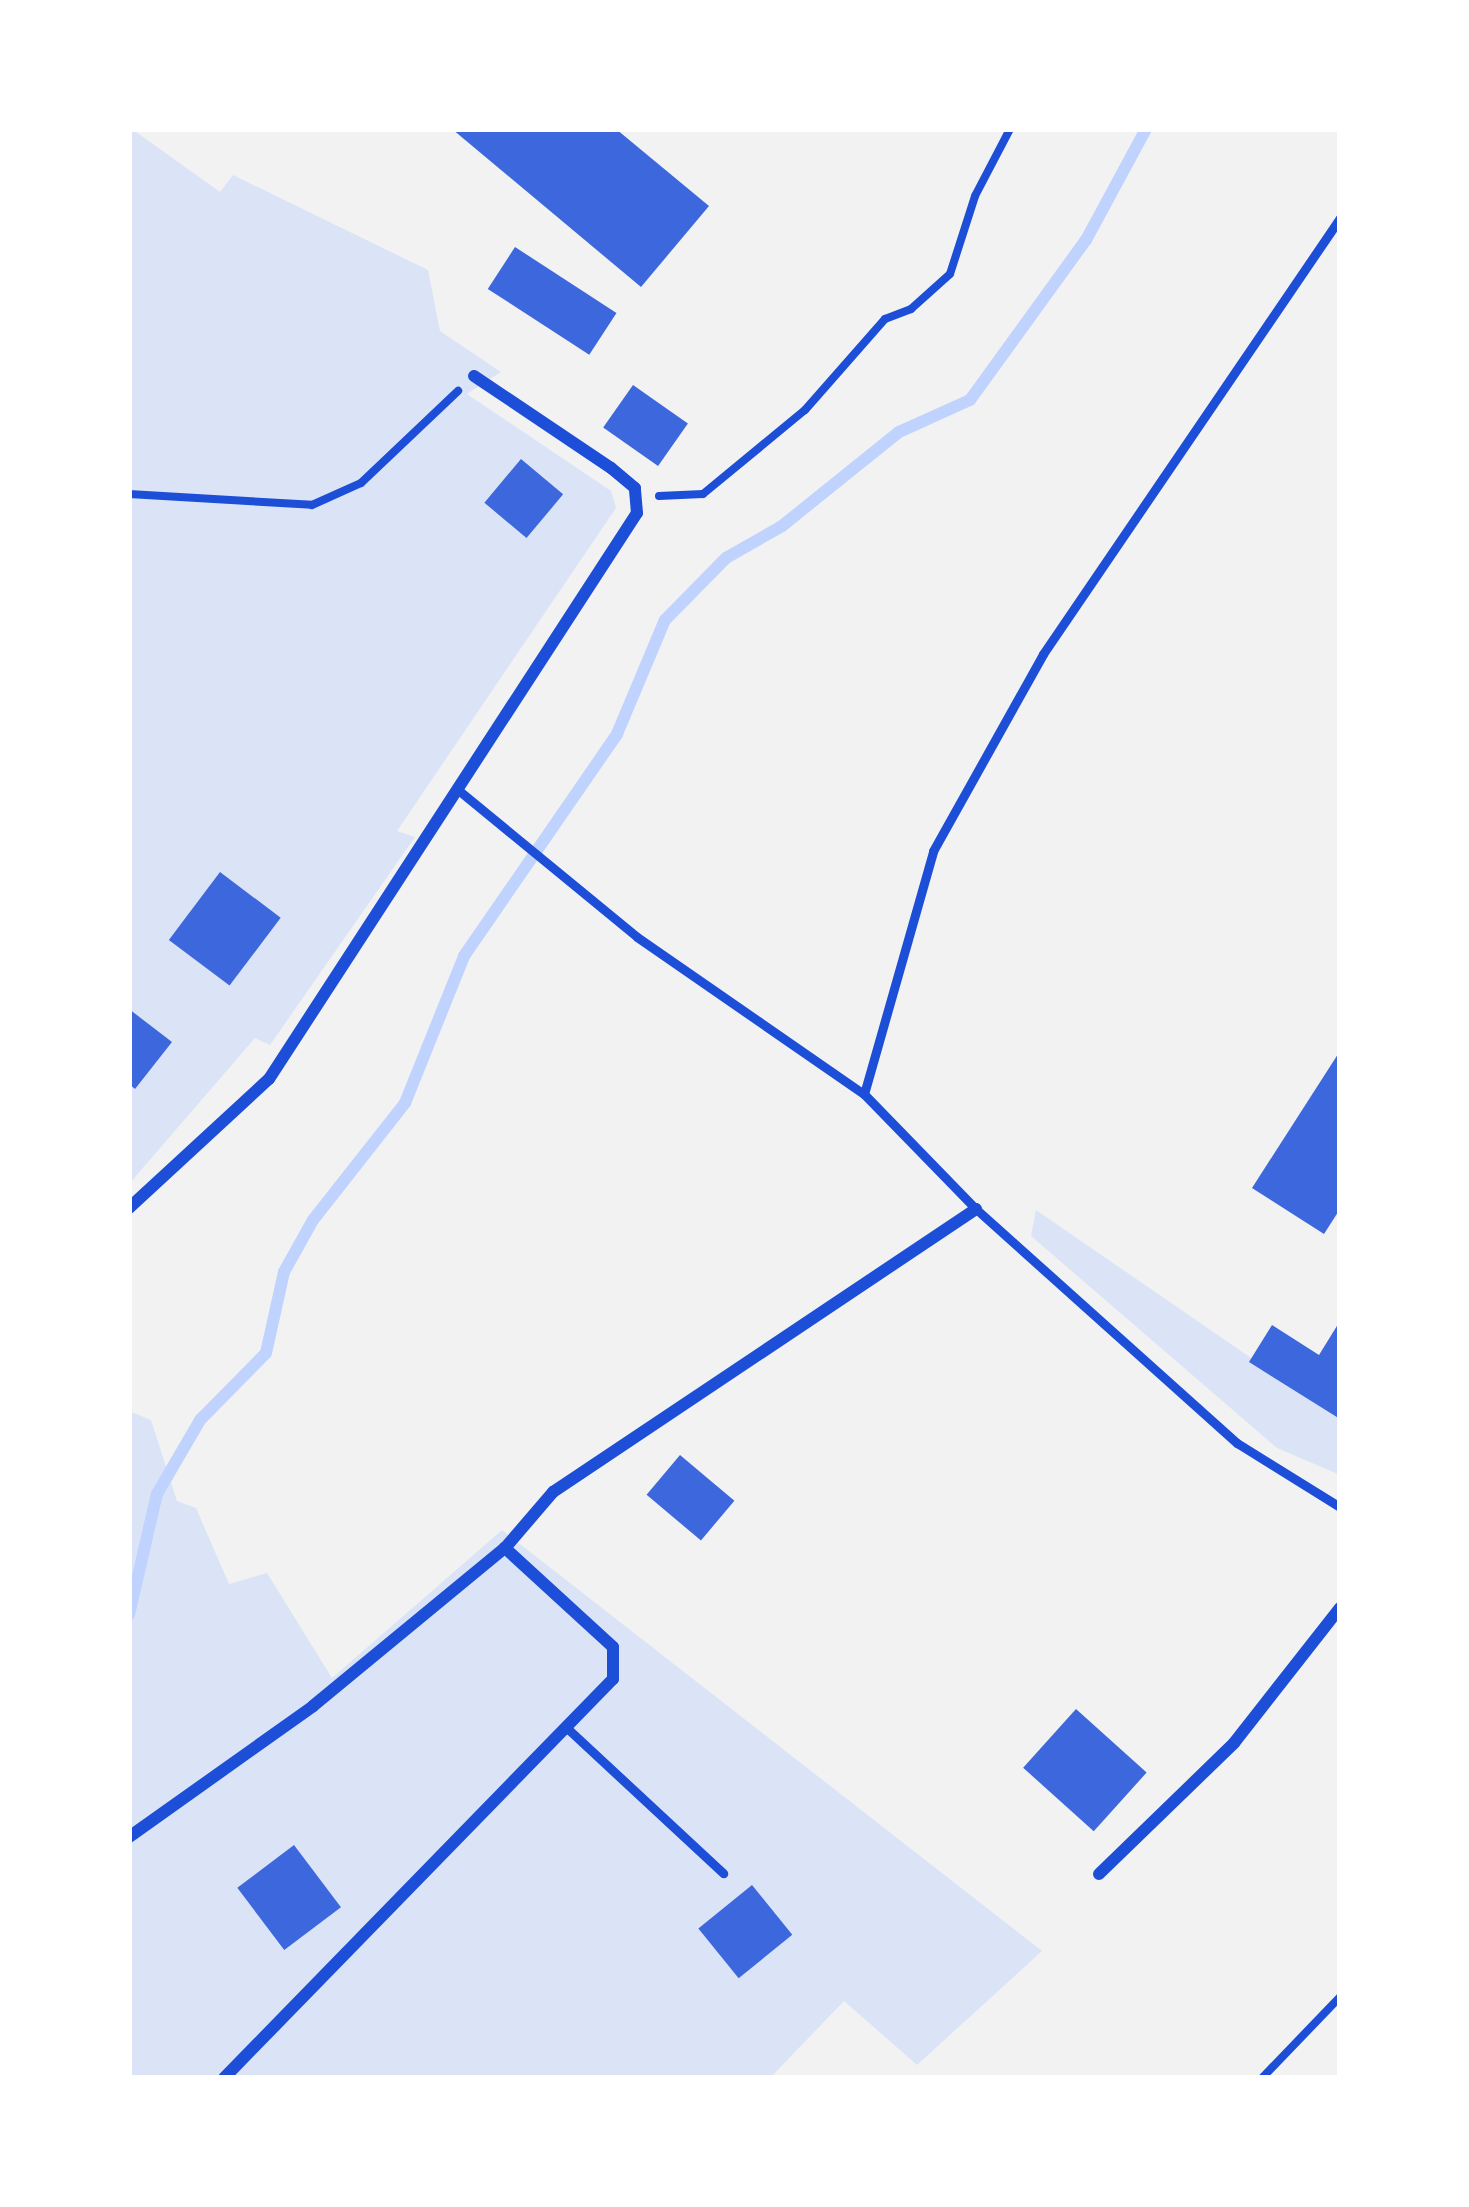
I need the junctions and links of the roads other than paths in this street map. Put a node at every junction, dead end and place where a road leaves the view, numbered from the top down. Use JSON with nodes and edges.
{"nodes":[{"id":1,"x":1340,"y":218,"type":"edge"},
{"id":2,"x":474,"y":376,"type":"road end"},
{"id":3,"x":458,"y":789,"type":"junction"},
{"id":4,"x":864,"y":1094,"type":"junction"},
{"id":5,"x":129,"y":1208,"type":"edge"},
{"id":6,"x":976,"y":1209,"type":"junction"},
{"id":7,"x":1340,"y":1507,"type":"edge"},
{"id":8,"x":505,"y":1548,"type":"junction"},
{"id":9,"x":1340,"y":1608,"type":"edge"},
{"id":10,"x":568,"y":1729,"type":"junction"},
{"id":11,"x":129,"y":1837,"type":"edge"},
{"id":12,"x":723,"y":1873,"type":"dead end"},
{"id":13,"x":1099,"y":1874,"type":"dead end"},
{"id":14,"x":224,"y":2078,"type":"edge"}],
"edges":[{"from":1,"to":4,"type":"lane"},
{"from":2,"to":3,"type":"street"},
{"from":3,"to":4,"type":"lane"},
{"from":3,"to":5,"type":"street"},
{"from":4,"to":6,"type":"lane"},
{"from":6,"to":7,"type":"lane"},
{"from":6,"to":8,"type":"street"},
{"from":8,"to":10,"type":"street"},
{"from":8,"to":11,"type":"street"},
{"from":9,"to":13,"type":"street"},
{"from":10,"to":12,"type":"lane"},
{"from":10,"to":14,"type":"street"}]}
